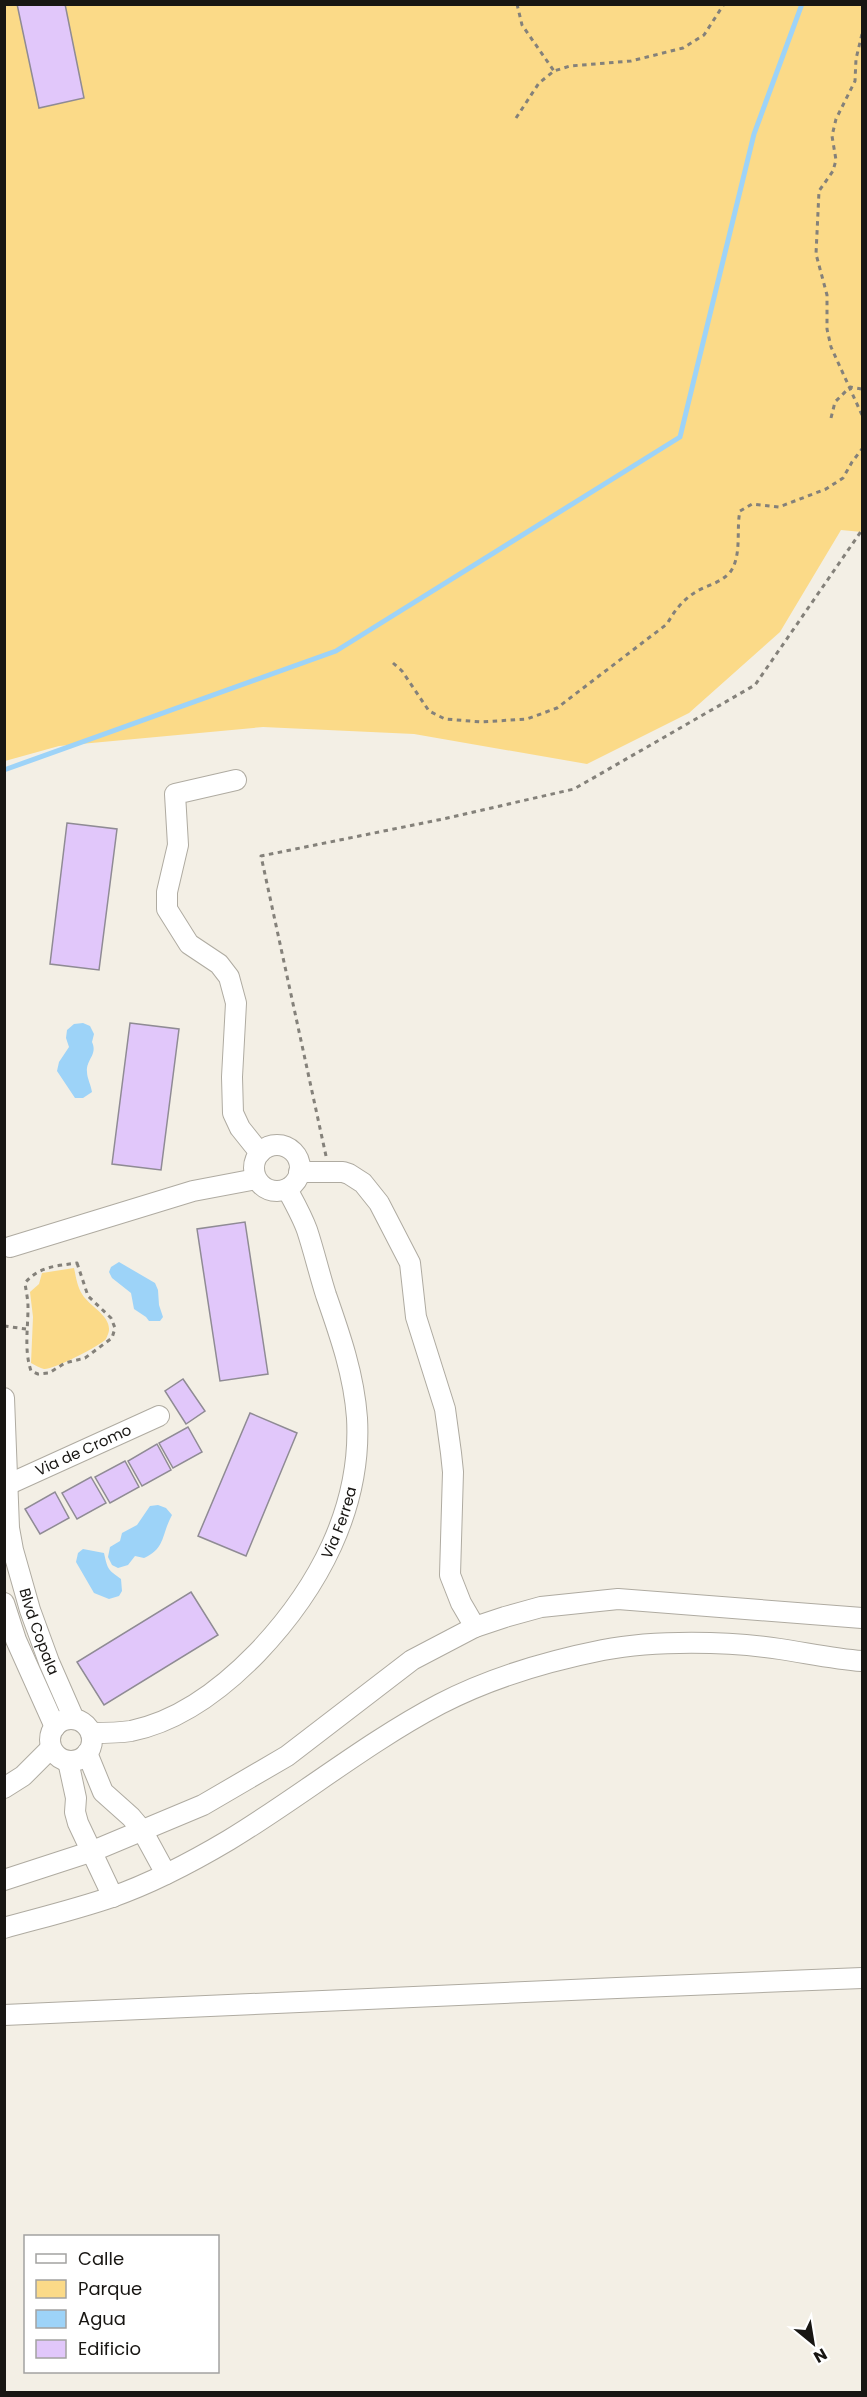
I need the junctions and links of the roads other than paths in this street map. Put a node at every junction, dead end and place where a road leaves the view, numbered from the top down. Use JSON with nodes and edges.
{"nodes":[{"id":1,"x":236,"y":780,"type":"dead end"},
{"id":2,"x":260,"y":1153,"type":"junction"},
{"id":3,"x":299,"y":1172,"type":"junction"},
{"id":4,"x":256,"y":1179,"type":"junction"},
{"id":5,"x":287,"y":1189,"type":"junction"},
{"id":6,"x":6,"y":1247,"type":"edge"},
{"id":7,"x":4,"y":1398,"type":"edge"},
{"id":8,"x":159,"y":1416,"type":"dead end"},
{"id":9,"x":5,"y":1445,"type":"edge"},
{"id":10,"x":7,"y":1485,"type":"junction"},
{"id":11,"x":9,"y":1552,"type":"edge"},
{"id":12,"x":4,"y":1603,"type":"edge"},
{"id":13,"x":862,"y":1618,"type":"edge"},
{"id":14,"x":475,"y":1627,"type":"junction"},
{"id":15,"x":862,"y":1661,"type":"edge"},
{"id":16,"x":74,"y":1719,"type":"junction"},
{"id":17,"x":55,"y":1727,"type":"junction"},
{"id":18,"x":91,"y":1733,"type":"junction"},
{"id":19,"x":51,"y":1748,"type":"junction"},
{"id":20,"x":87,"y":1754,"type":"junction"},
{"id":21,"x":68,"y":1761,"type":"junction"},
{"id":22,"x":4,"y":1788,"type":"edge"},
{"id":23,"x":142,"y":1830,"type":"junction"},
{"id":24,"x":93,"y":1851,"type":"junction"},
{"id":25,"x":166,"y":1874,"type":"junction"},
{"id":26,"x":4,"y":1880,"type":"edge"},
{"id":27,"x":113,"y":1897,"type":"junction"},
{"id":28,"x":4,"y":1928,"type":"edge"},
{"id":29,"x":862,"y":1978,"type":"edge"},
{"id":30,"x":4,"y":2015,"type":"edge"}],
"edges":[{"from":1,"to":2,"type":"street"},
{"from":2,"to":3,"type":"street"},
{"from":2,"to":4,"type":"street"},
{"from":3,"to":5,"type":"street"},
{"from":3,"to":14,"type":"street"},
{"from":4,"to":5,"type":"street"},
{"from":4,"to":6,"type":"street"},
{"from":5,"to":18,"type":"street","name":"Via Ferrea"},
{"from":7,"to":9,"type":"street","name":"Blvd Copala"},
{"from":8,"to":10,"type":"street","name":"Via de Cromo"},
{"from":9,"to":10,"type":"street","name":"Blvd Copala"},
{"from":10,"to":11,"type":"street","name":"Blvd Copala"},
{"from":11,"to":16,"type":"street","name":"Blvd Copala"},
{"from":12,"to":17,"type":"street","name":"Blvd Copala"},
{"from":13,"to":14,"type":"street"},
{"from":14,"to":23,"type":"street"},
{"from":15,"to":25,"type":"street"},
{"from":16,"to":17,"type":"street"},
{"from":16,"to":18,"type":"street"},
{"from":17,"to":19,"type":"street"},
{"from":18,"to":20,"type":"street"},
{"from":19,"to":21,"type":"street"},
{"from":19,"to":22,"type":"street"},
{"from":20,"to":21,"type":"street"},
{"from":20,"to":23,"type":"street"},
{"from":21,"to":24,"type":"street"},
{"from":23,"to":24,"type":"street"},
{"from":23,"to":25,"type":"street"},
{"from":24,"to":26,"type":"street"},
{"from":24,"to":27,"type":"street"},
{"from":25,"to":27,"type":"street"},
{"from":27,"to":28,"type":"street"},
{"from":29,"to":30,"type":"street"}]}
